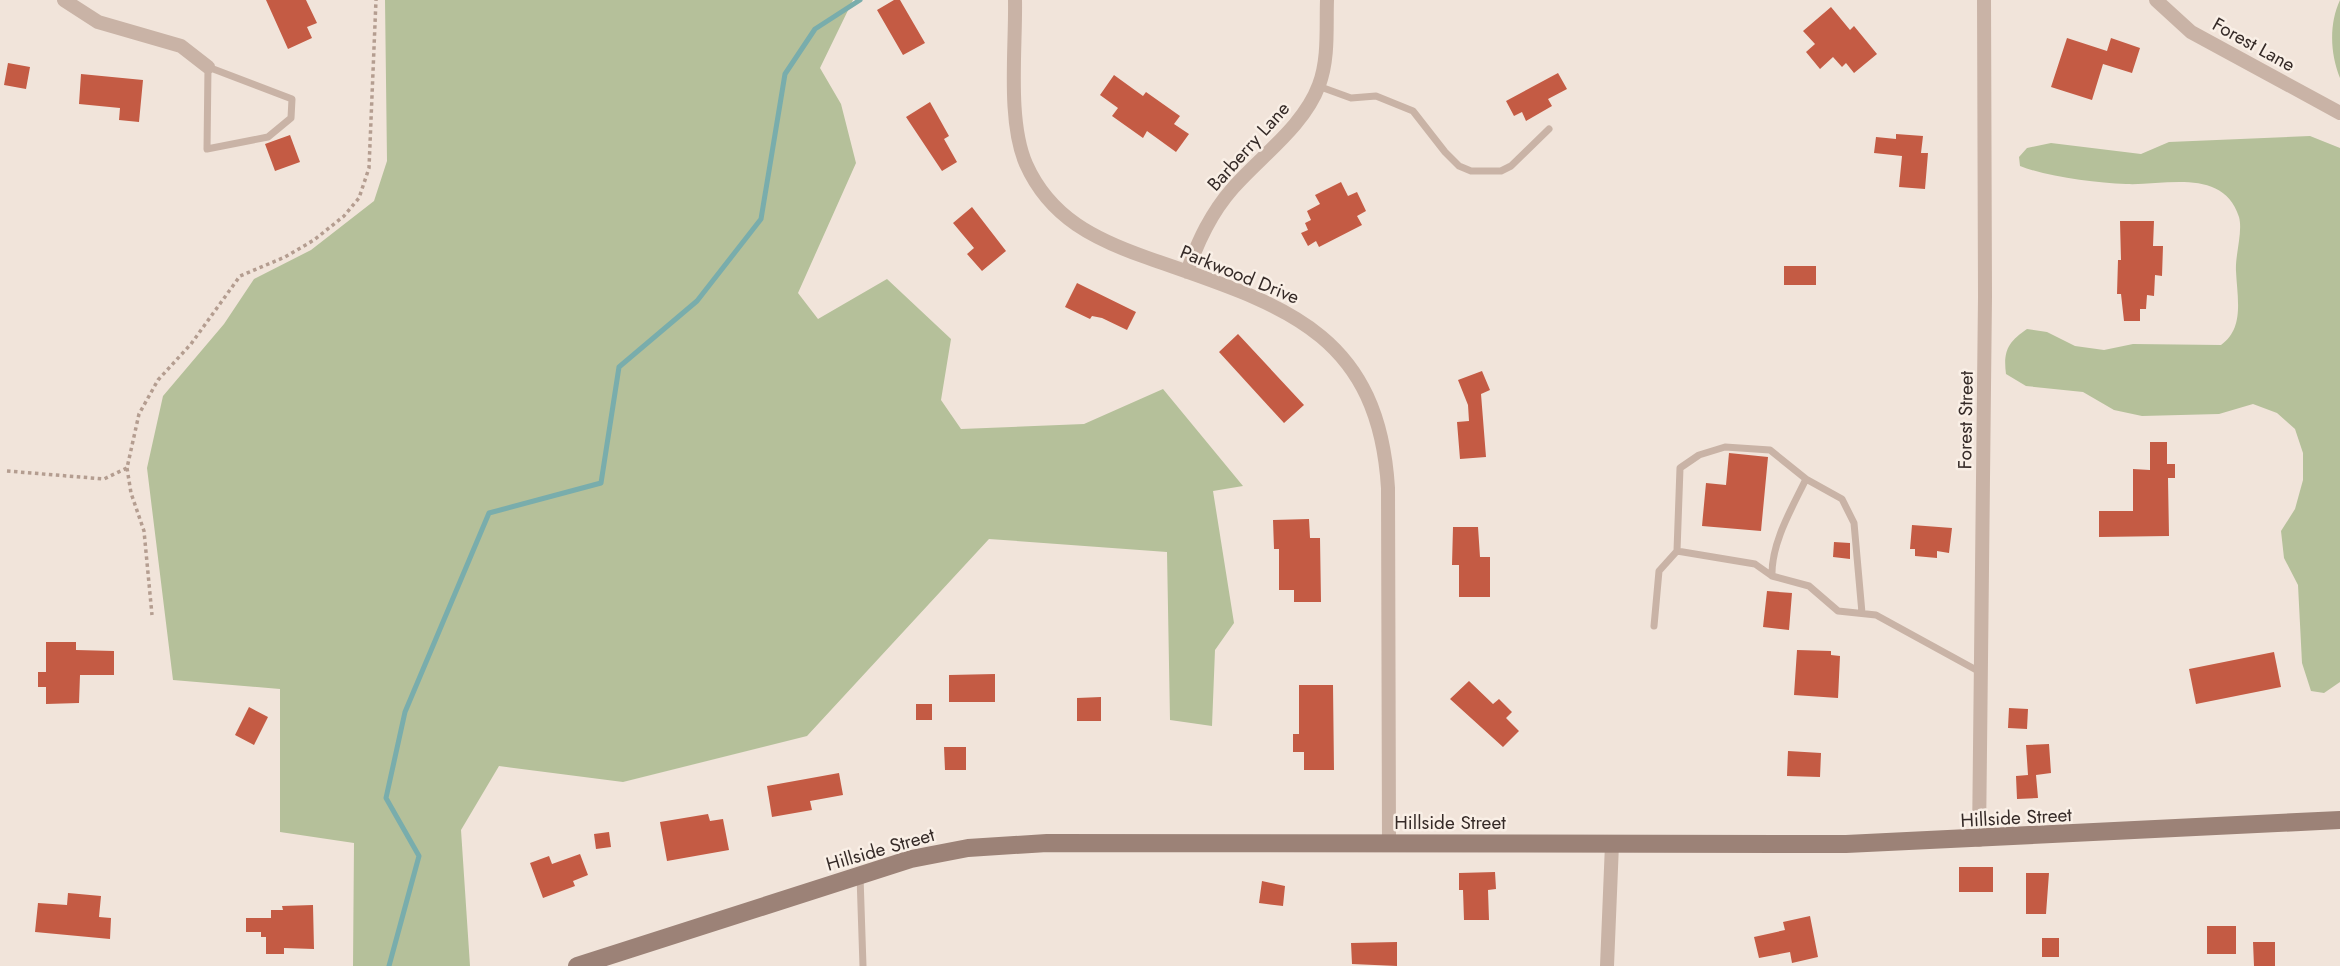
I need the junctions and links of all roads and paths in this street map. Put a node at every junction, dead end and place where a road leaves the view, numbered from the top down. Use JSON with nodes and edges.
{"nodes":[{"id":1,"x":64,"y":0,"type":"edge"},
{"id":2,"x":376,"y":0,"type":"edge"},
{"id":3,"x":1015,"y":0,"type":"edge"},
{"id":4,"x":1327,"y":0,"type":"edge"},
{"id":5,"x":1984,"y":0,"type":"edge"},
{"id":6,"x":2156,"y":0,"type":"edge"},
{"id":7,"x":208,"y":67,"type":"junction"},
{"id":8,"x":1318,"y":86,"type":"junction"},
{"id":9,"x":2340,"y":113,"type":"edge"},
{"id":10,"x":1549,"y":129,"type":"dead end"},
{"id":11,"x":1187,"y":272,"type":"junction"},
{"id":12,"x":127,"y":468,"type":"junction"},
{"id":13,"x":7,"y":471,"type":"dead end"},
{"id":14,"x":1807,"y":479,"type":"junction"},
{"id":15,"x":1677,"y":551,"type":"junction"},
{"id":16,"x":1772,"y":576,"type":"junction"},
{"id":17,"x":1862,"y":613,"type":"junction"},
{"id":18,"x":152,"y":615,"type":"dead end"},
{"id":19,"x":1654,"y":626,"type":"dead end"},
{"id":20,"x":1981,"y":673,"type":"junction"},
{"id":21,"x":2340,"y":820,"type":"edge"},
{"id":22,"x":1979,"y":840,"type":"junction"},
{"id":23,"x":1389,"y":843,"type":"junction"},
{"id":24,"x":1612,"y":844,"type":"junction"},
{"id":25,"x":860,"y":876,"type":"junction"},
{"id":26,"x":577,"y":966,"type":"edge"},
{"id":27,"x":863,"y":966,"type":"edge"},
{"id":28,"x":1607,"y":966,"type":"edge"}],
"edges":[{"from":1,"to":7,"type":"street"},
{"from":2,"to":12,"type":"path"},
{"from":3,"to":11,"type":"street","name":"Parkwood Drive"},
{"from":4,"to":8,"type":"street","name":"Barberry Lane"},
{"from":5,"to":20,"type":"street","name":"Forest Street"},
{"from":6,"to":9,"type":"street","name":"Forest Lane"},
{"from":7,"to":7,"type":"lane"},
{"from":8,"to":10,"type":"lane"},
{"from":8,"to":11,"type":"street","name":"Barberry Lane"},
{"from":11,"to":23,"type":"street","name":"Parkwood Drive"},
{"from":12,"to":13,"type":"path"},
{"from":12,"to":18,"type":"path"},
{"from":14,"to":15,"type":"lane"},
{"from":14,"to":16,"type":"lane"},
{"from":14,"to":17,"type":"lane"},
{"from":15,"to":16,"type":"lane"},
{"from":15,"to":19,"type":"lane"},
{"from":16,"to":17,"type":"lane"},
{"from":17,"to":20,"type":"lane"},
{"from":20,"to":22,"type":"street","name":"Forest Street"},
{"from":21,"to":22,"type":"street","name":"Hillside Street"},
{"from":22,"to":24,"type":"street","name":"Hillside Street"},
{"from":23,"to":24,"type":"street","name":"Hillside Street"},
{"from":23,"to":25,"type":"street","name":"Hillside Street"},
{"from":24,"to":28,"type":"street"},
{"from":25,"to":26,"type":"street","name":"Hillside Street"},
{"from":25,"to":27,"type":"lane"}]}
